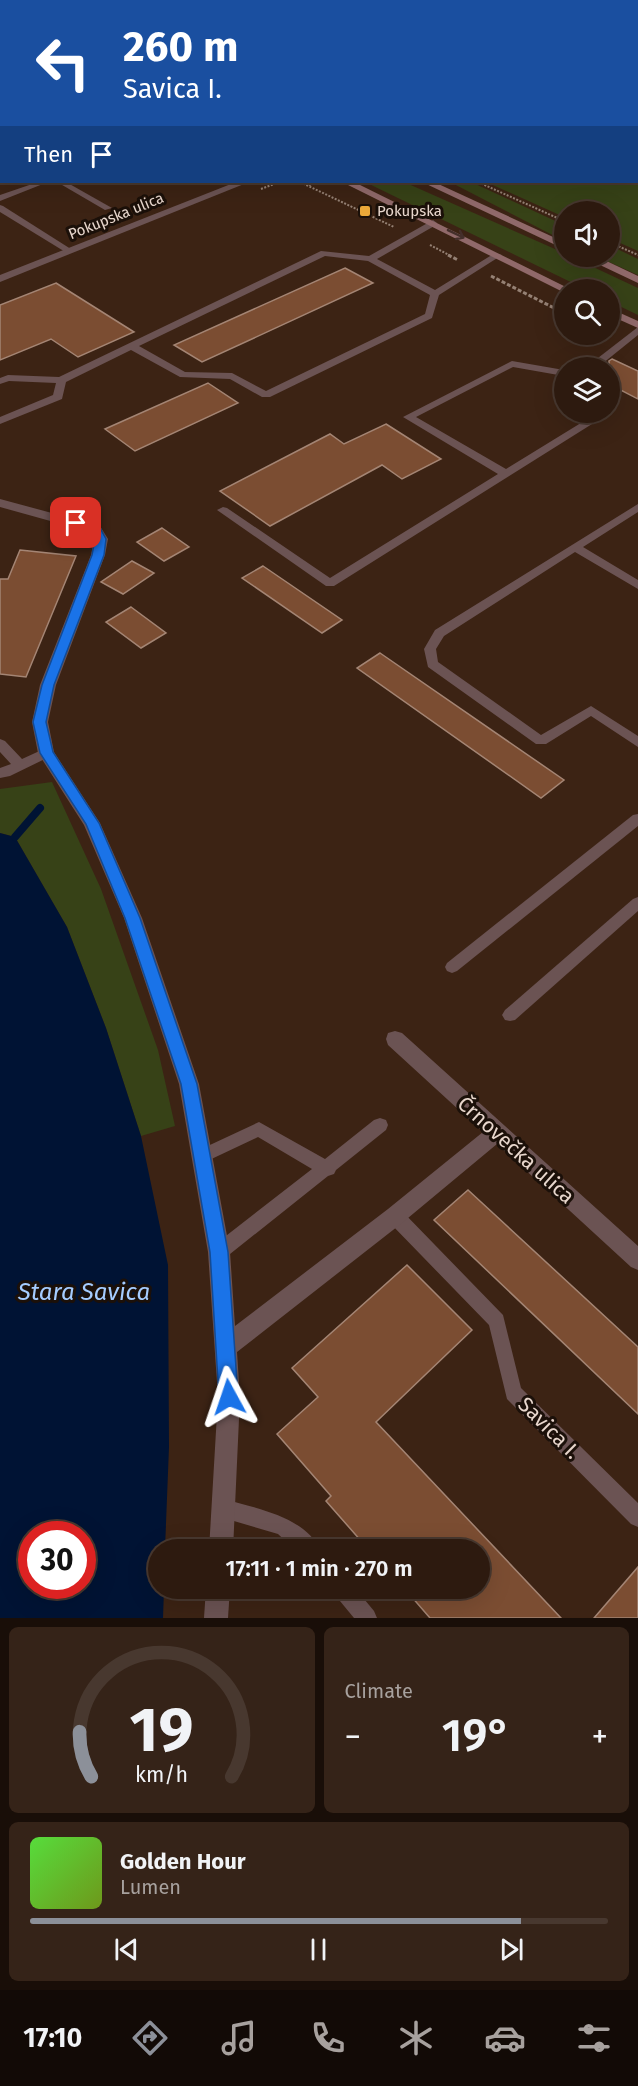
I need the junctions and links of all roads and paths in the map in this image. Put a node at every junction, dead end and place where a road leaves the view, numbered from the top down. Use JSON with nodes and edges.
{"nodes":[{"id":1,"x":41,"y":183,"type":"edge"},
{"id":2,"x":63,"y":183,"type":"edge"},
{"id":3,"x":241,"y":183,"type":"edge"},
{"id":4,"x":303,"y":183,"type":"edge"},
{"id":5,"x":316,"y":183,"type":"edge"},
{"id":6,"x":349,"y":183,"type":"edge"},
{"id":7,"x":429,"y":183,"type":"edge"},
{"id":8,"x":480,"y":183,"type":"edge"},
{"id":9,"x":309,"y":185,"type":"junction"},
{"id":10,"x":0,"y":198,"type":"edge"},
{"id":11,"x":0,"y":208,"type":"edge"},
{"id":12,"x":108,"y":208,"type":"dead end"},
{"id":13,"x":554,"y":216,"type":"edge"},
{"id":14,"x":433,"y":223,"type":"junction"},
{"id":15,"x":410,"y":235,"type":"junction"},
{"id":16,"x":554,"y":241,"type":"edge"},
{"id":17,"x":620,"y":247,"type":"edge"},
{"id":18,"x":70,"y":251,"type":"junction"},
{"id":19,"x":498,"y":255,"type":"junction"},
{"id":20,"x":638,"y":255,"type":"edge"},
{"id":21,"x":370,"y":259,"type":"junction"},
{"id":22,"x":610,"y":267,"type":"edge"},
{"id":23,"x":474,"y":268,"type":"junction"},
{"id":24,"x":0,"y":279,"type":"edge"},
{"id":25,"x":638,"y":280,"type":"edge"},
{"id":26,"x":554,"y":283,"type":"edge"},
{"id":27,"x":435,"y":294,"type":"junction"},
{"id":28,"x":554,"y":308,"type":"edge"},
{"id":29,"x":620,"y":316,"type":"edge"},
{"id":30,"x":638,"y":325,"type":"edge"},
{"id":31,"x":638,"y":330,"type":"edge"},
{"id":32,"x":131,"y":346,"type":"junction"},
{"id":33,"x":604,"y":357,"type":"edge"},
{"id":34,"x":554,"y":371,"type":"edge"},
{"id":35,"x":61,"y":380,"type":"junction"},
{"id":36,"x":0,"y":381,"type":"edge"},
{"id":37,"x":0,"y":421,"type":"edge"},
{"id":38,"x":589,"y":423,"type":"edge"},
{"id":39,"x":506,"y":474,"type":"junction"},
{"id":40,"x":0,"y":503,"type":"edge"},
{"id":41,"x":638,"y":507,"type":"edge"},
{"id":42,"x":223,"y":510,"type":"dead end"},
{"id":43,"x":576,"y":547,"type":"junction"},
{"id":44,"x":638,"y":585,"type":"edge"},
{"id":45,"x":638,"y":742,"type":"edge"},
{"id":46,"x":0,"y":744,"type":"edge"},
{"id":47,"x":46,"y":753,"type":"junction"},
{"id":48,"x":21,"y":766,"type":"junction"},
{"id":49,"x":0,"y":773,"type":"edge"},
{"id":50,"x":638,"y":819,"type":"edge"},
{"id":51,"x":638,"y":903,"type":"edge"},
{"id":52,"x":452,"y":967,"type":"dead end"},
{"id":53,"x":510,"y":1015,"type":"dead end"},
{"id":54,"x":395,"y":1039,"type":"dead end"},
{"id":55,"x":380,"y":1125,"type":"dead end"},
{"id":56,"x":496,"y":1133,"type":"junction"},
{"id":57,"x":203,"y":1156,"type":"junction"},
{"id":58,"x":328,"y":1169,"type":"junction"},
{"id":59,"x":395,"y":1216,"type":"junction"},
{"id":60,"x":219,"y":1252,"type":"junction"},
{"id":61,"x":638,"y":1260,"type":"edge"},
{"id":62,"x":225,"y":1347,"type":"junction"},
{"id":63,"x":224,"y":1509,"type":"junction"},
{"id":64,"x":638,"y":1517,"type":"edge"},
{"id":65,"x":222,"y":1539,"type":"edge"},
{"id":66,"x":298,"y":1539,"type":"edge"},
{"id":67,"x":217,"y":1599,"type":"edge"},
{"id":68,"x":351,"y":1599,"type":"edge"},
{"id":69,"x":216,"y":1618,"type":"edge"},
{"id":70,"x":367,"y":1618,"type":"edge"}],
"edges":[{"from":1,"to":10,"type":"lane"},
{"from":2,"to":12,"type":"lane"},
{"from":3,"to":18,"type":"street","name":"Pokupska ulica"},
{"from":4,"to":9,"type":"path"},
{"from":5,"to":9,"type":"path"},
{"from":6,"to":14,"type":"main road"},
{"from":7,"to":16,"type":"main road"},
{"from":8,"to":13,"type":"path"},
{"from":9,"to":15,"type":"path"},
{"from":11,"to":18,"type":"lane"},
{"from":14,"to":15,"type":"lane"},
{"from":14,"to":19,"type":"main road","one_way":true},
{"from":15,"to":21,"type":"lane"},
{"from":15,"to":23,"type":"path"},
{"from":17,"to":20,"type":"path"},
{"from":18,"to":24,"type":"street","name":"Pokupska ulica"},
{"from":19,"to":23,"type":"lane"},
{"from":19,"to":26,"type":"main road"},
{"from":21,"to":27,"type":"lane"},
{"from":21,"to":32,"type":"lane"},
{"from":22,"to":25,"type":"main road"},
{"from":23,"to":27,"type":"lane"},
{"from":23,"to":28,"type":"path"},
{"from":27,"to":32,"type":"lane"},
{"from":29,"to":30,"type":"main road"},
{"from":31,"to":33,"type":"lane"},
{"from":32,"to":35,"type":"lane"},
{"from":34,"to":39,"type":"lane"},
{"from":35,"to":36,"type":"lane"},
{"from":35,"to":37,"type":"lane"},
{"from":38,"to":39,"type":"lane"},
{"from":39,"to":42,"type":"lane"},
{"from":40,"to":47,"type":"street"},
{"from":41,"to":43,"type":"lane"},
{"from":43,"to":44,"type":"lane"},
{"from":43,"to":45,"type":"lane"},
{"from":46,"to":48,"type":"lane"},
{"from":47,"to":48,"type":"lane"},
{"from":47,"to":57,"type":"street"},
{"from":48,"to":49,"type":"lane"},
{"from":50,"to":52,"type":"lane"},
{"from":51,"to":53,"type":"lane"},
{"from":54,"to":56,"type":"street","name":"Črnovečka ulica"},
{"from":55,"to":58,"type":"lane"},
{"from":56,"to":59,"type":"street"},
{"from":56,"to":61,"type":"street","name":"Črnovečka ulica"},
{"from":57,"to":58,"type":"lane"},
{"from":57,"to":60,"type":"street"},
{"from":58,"to":60,"type":"lane"},
{"from":59,"to":62,"type":"street"},
{"from":59,"to":64,"type":"lane","name":"Savica I."},
{"from":60,"to":62,"type":"street"},
{"from":62,"to":63,"type":"street"},
{"from":63,"to":65,"type":"street"},
{"from":63,"to":66,"type":"lane"},
{"from":67,"to":69,"type":"street"},
{"from":68,"to":70,"type":"lane"}]}
